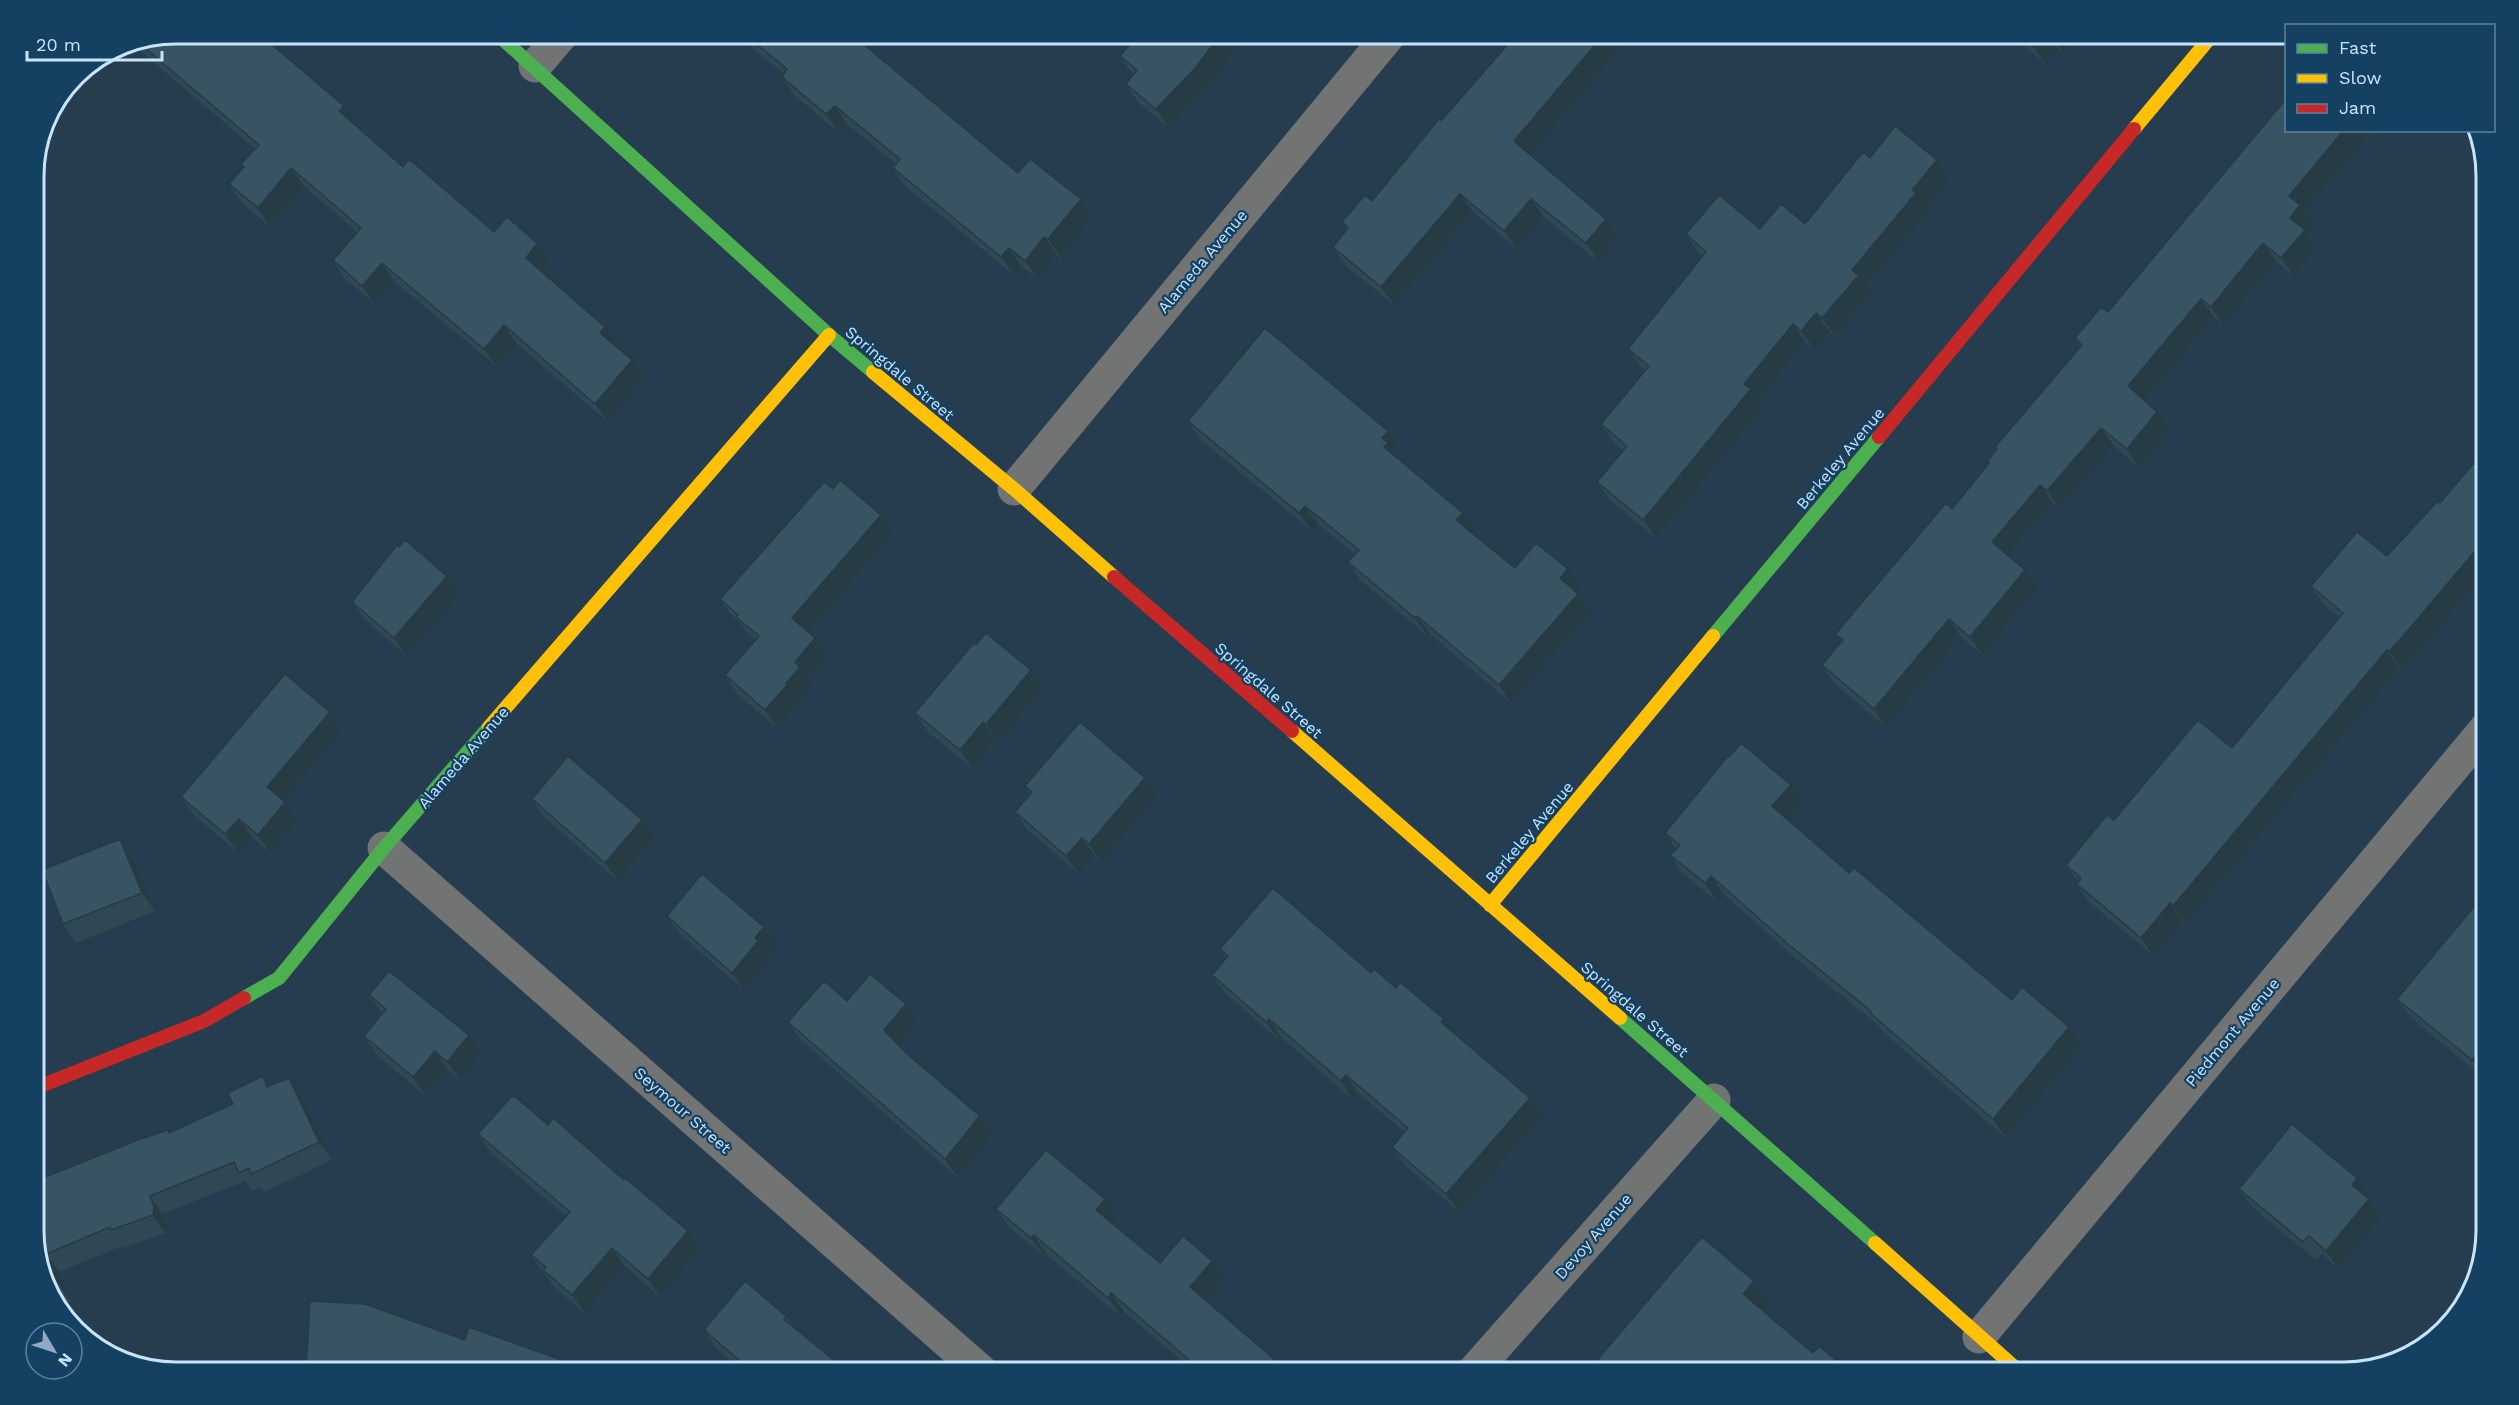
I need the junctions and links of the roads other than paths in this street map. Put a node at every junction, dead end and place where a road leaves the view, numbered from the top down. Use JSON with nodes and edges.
{"nodes":[{"id":1,"x":509,"y":44,"type":"edge"},
{"id":2,"x":553,"y":44,"type":"edge"},
{"id":3,"x":1382,"y":44,"type":"edge"},
{"id":4,"x":2205,"y":44,"type":"edge"},
{"id":5,"x":535,"y":66,"type":"junction"},
{"id":6,"x":829,"y":335,"type":"junction"},
{"id":7,"x":1014,"y":489,"type":"junction"},
{"id":8,"x":2476,"y":741,"type":"edge"},
{"id":9,"x":384,"y":848,"type":"junction"},
{"id":10,"x":1490,"y":905,"type":"junction"},
{"id":11,"x":44,"y":1085,"type":"edge"},
{"id":12,"x":1714,"y":1100,"type":"junction"},
{"id":13,"x":1979,"y":1336,"type":"junction"},
{"id":14,"x":971,"y":1362,"type":"edge"},
{"id":15,"x":1482,"y":1362,"type":"edge"},
{"id":16,"x":2009,"y":1362,"type":"edge"}],
"edges":[{"from":1,"to":5,"type":"street","name":"Springdale Street"},
{"from":2,"to":5,"type":"street"},
{"from":3,"to":7,"type":"street","name":"Alameda Avenue"},
{"from":4,"to":10,"type":"street","name":"Berkeley Avenue"},
{"from":5,"to":6,"type":"street","name":"Springdale Street"},
{"from":6,"to":7,"type":"street","name":"Springdale Street"},
{"from":6,"to":9,"type":"street","name":"Alameda Avenue"},
{"from":7,"to":10,"type":"street","name":"Springdale Street"},
{"from":8,"to":13,"type":"street","name":"Piedmont Avenue"},
{"from":9,"to":11,"type":"street","name":"Alameda Avenue"},
{"from":9,"to":14,"type":"street","name":"Seymour Street"},
{"from":10,"to":12,"type":"street","name":"Springdale Street"},
{"from":12,"to":13,"type":"street","name":"Springdale Street"},
{"from":12,"to":15,"type":"street","name":"Devoy Avenue"},
{"from":13,"to":16,"type":"street","name":"Springdale Street"}]}
